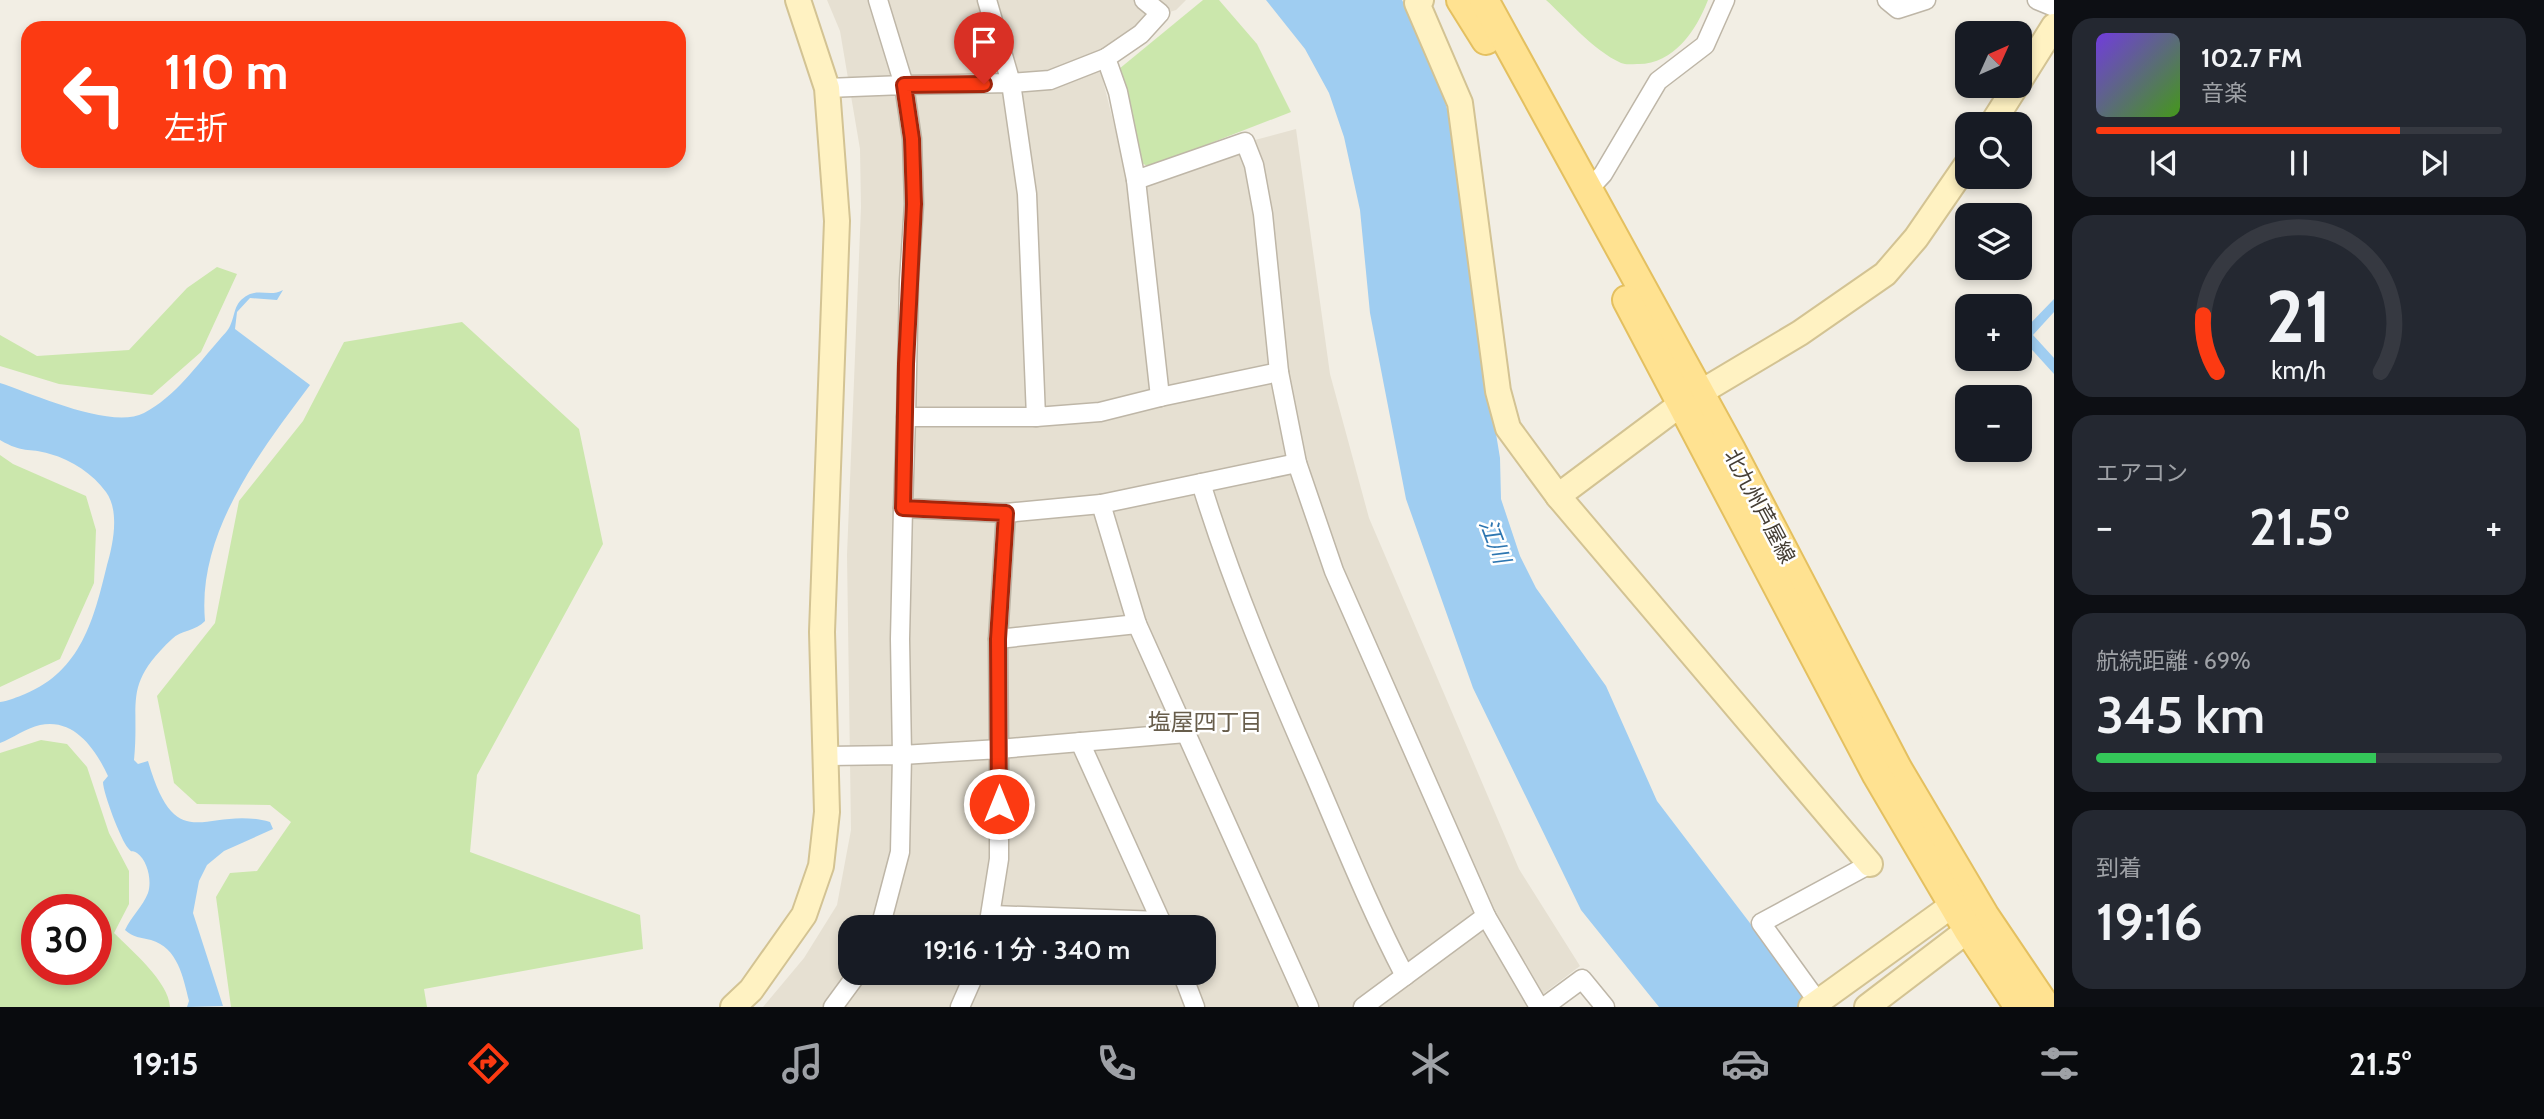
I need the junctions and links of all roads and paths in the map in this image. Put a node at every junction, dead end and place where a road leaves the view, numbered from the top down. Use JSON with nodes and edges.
{"nodes":[{"id":1,"x":798,"y":0,"type":"edge"},
{"id":2,"x":878,"y":0,"type":"edge"},
{"id":3,"x":987,"y":0,"type":"edge"},
{"id":4,"x":1144,"y":0,"type":"edge"},
{"id":5,"x":1421,"y":0,"type":"edge"},
{"id":6,"x":1461,"y":0,"type":"edge"},
{"id":7,"x":1484,"y":0,"type":"edge"},
{"id":8,"x":1725,"y":0,"type":"edge"},
{"id":9,"x":1886,"y":0,"type":"edge"},
{"id":10,"x":1926,"y":0,"type":"edge"},
{"id":11,"x":2038,"y":0,"type":"edge"},
{"id":12,"x":2054,"y":7,"type":"edge"},
{"id":13,"x":2054,"y":26,"type":"edge"},
{"id":14,"x":1107,"y":58,"type":"junction"},
{"id":15,"x":2032,"y":61,"type":"edge"},
{"id":16,"x":1011,"y":83,"type":"junction"},
{"id":17,"x":904,"y":85,"type":"junction"},
{"id":18,"x":827,"y":88,"type":"junction"},
{"id":19,"x":1136,"y":180,"type":"junction"},
{"id":20,"x":1955,"y":181,"type":"edge"},
{"id":21,"x":1590,"y":188,"type":"junction"},
{"id":22,"x":1279,"y":372,"type":"junction"},
{"id":23,"x":1160,"y":397,"type":"junction"},
{"id":24,"x":1690,"y":400,"type":"junction"},
{"id":25,"x":906,"y":417,"type":"junction"},
{"id":26,"x":1036,"y":417,"type":"junction"},
{"id":27,"x":1297,"y":463,"type":"junction"},
{"id":28,"x":1201,"y":483,"type":"junction"},
{"id":29,"x":1558,"y":496,"type":"junction"},
{"id":30,"x":1101,"y":504,"type":"junction"},
{"id":31,"x":903,"y":508,"type":"junction"},
{"id":32,"x":1006,"y":513,"type":"junction"},
{"id":33,"x":1137,"y":624,"type":"junction"},
{"id":34,"x":998,"y":639,"type":"junction"},
{"id":35,"x":1186,"y":733,"type":"junction"},
{"id":36,"x":1080,"y":742,"type":"junction"},
{"id":37,"x":999,"y":749,"type":"junction"},
{"id":38,"x":902,"y":755,"type":"junction"},
{"id":39,"x":828,"y":756,"type":"junction"},
{"id":40,"x":1870,"y":864,"type":"joint"},
{"id":41,"x":1954,"y":904,"type":"junction"},
{"id":42,"x":883,"y":915,"type":"edge"},
{"id":43,"x":991,"y":915,"type":"edge"},
{"id":44,"x":1158,"y":915,"type":"edge"},
{"id":45,"x":1486,"y":916,"type":"junction"},
{"id":46,"x":1968,"y":930,"type":"junction"},
{"id":47,"x":1405,"y":976,"type":"junction"},
{"id":48,"x":850,"y":985,"type":"edge"},
{"id":49,"x":970,"y":985,"type":"edge"},
{"id":50,"x":1187,"y":985,"type":"edge"},
{"id":51,"x":1814,"y":1005,"type":"edge"},
{"id":52,"x":733,"y":1007,"type":"edge"},
{"id":53,"x":834,"y":1007,"type":"edge"},
{"id":54,"x":960,"y":1007,"type":"edge"},
{"id":55,"x":1195,"y":1007,"type":"edge"},
{"id":56,"x":1309,"y":1007,"type":"edge"},
{"id":57,"x":1363,"y":1007,"type":"edge"},
{"id":58,"x":1541,"y":1007,"type":"edge"},
{"id":59,"x":1605,"y":1007,"type":"edge"},
{"id":60,"x":1867,"y":1007,"type":"edge"},
{"id":61,"x":2019,"y":1007,"type":"edge"},
{"id":62,"x":2046,"y":1007,"type":"edge"}],
"edges":[{"from":1,"to":18,"type":"street"},
{"from":2,"to":17,"type":"street"},
{"from":3,"to":16,"type":"street"},
{"from":4,"to":14,"type":"street"},
{"from":5,"to":29,"type":"street"},
{"from":6,"to":24,"type":"main road","name":"北九州芦屋線"},
{"from":7,"to":21,"type":"main road","name":"北九州芦屋線"},
{"from":8,"to":21,"type":"street"},
{"from":9,"to":10,"type":"street"},
{"from":11,"to":12,"type":"street"},
{"from":13,"to":15,"type":"street"},
{"from":14,"to":16,"type":"street"},
{"from":14,"to":19,"type":"street"},
{"from":16,"to":17,"type":"street"},
{"from":16,"to":26,"type":"street"},
{"from":17,"to":18,"type":"street"},
{"from":17,"to":25,"type":"street"},
{"from":18,"to":39,"type":"street"},
{"from":19,"to":22,"type":"street"},
{"from":19,"to":23,"type":"street"},
{"from":20,"to":24,"type":"street"},
{"from":21,"to":24,"type":"main road","name":"北九州芦屋線"},
{"from":22,"to":23,"type":"street"},
{"from":22,"to":27,"type":"street"},
{"from":23,"to":26,"type":"street"},
{"from":24,"to":29,"type":"street"},
{"from":24,"to":41,"type":"main road","name":"北九州芦屋線"},
{"from":24,"to":62,"type":"main road","name":"北九州芦屋線"},
{"from":25,"to":26,"type":"street"},
{"from":25,"to":31,"type":"street"},
{"from":27,"to":28,"type":"street"},
{"from":27,"to":45,"type":"street"},
{"from":28,"to":30,"type":"street"},
{"from":28,"to":47,"type":"street"},
{"from":29,"to":40,"type":"street"},
{"from":30,"to":32,"type":"street"},
{"from":30,"to":33,"type":"street"},
{"from":31,"to":32,"type":"street"},
{"from":31,"to":38,"type":"street"},
{"from":32,"to":34,"type":"street"},
{"from":33,"to":34,"type":"street"},
{"from":33,"to":35,"type":"street"},
{"from":34,"to":37,"type":"street"},
{"from":35,"to":36,"type":"street"},
{"from":35,"to":56,"type":"street"},
{"from":36,"to":37,"type":"street"},
{"from":36,"to":44,"type":"street"},
{"from":37,"to":38,"type":"street"},
{"from":37,"to":43,"type":"street"},
{"from":38,"to":39,"type":"street"},
{"from":38,"to":42,"type":"street"},
{"from":39,"to":52,"type":"street"},
{"from":40,"to":51,"type":"street"},
{"from":41,"to":46,"type":"main road","name":"北九州芦屋線"},
{"from":41,"to":51,"type":"street"},
{"from":45,"to":47,"type":"street"},
{"from":45,"to":58,"type":"street"},
{"from":46,"to":60,"type":"street"},
{"from":46,"to":61,"type":"main road","name":"北九州芦屋線"},
{"from":47,"to":57,"type":"street"},
{"from":48,"to":53,"type":"street"},
{"from":49,"to":54,"type":"street"},
{"from":50,"to":55,"type":"street"},
{"from":58,"to":59,"type":"street"}]}
